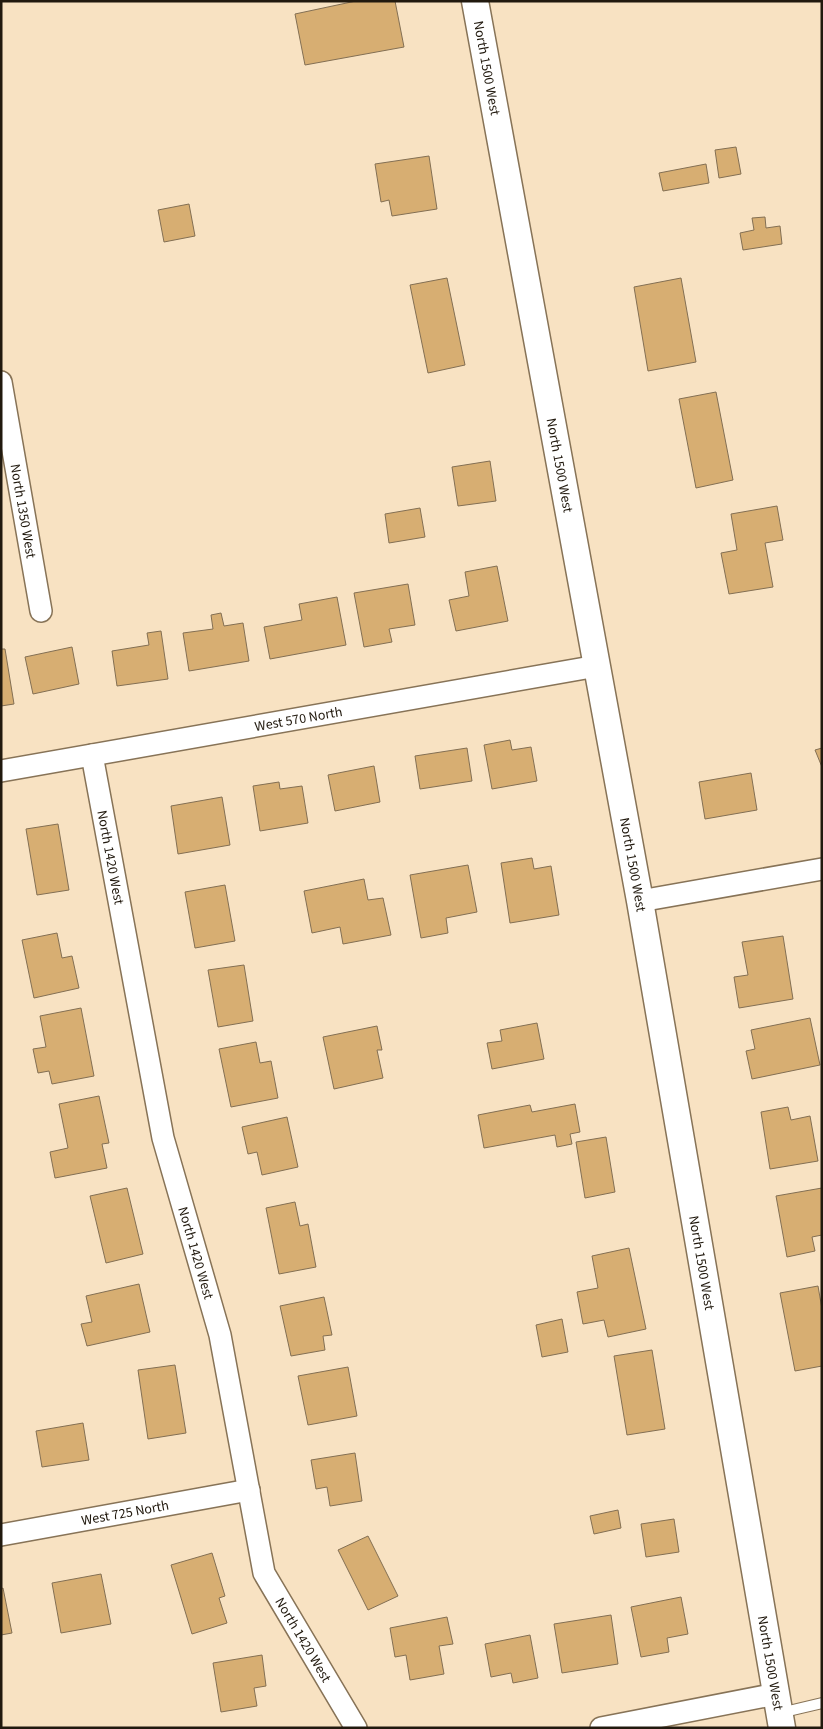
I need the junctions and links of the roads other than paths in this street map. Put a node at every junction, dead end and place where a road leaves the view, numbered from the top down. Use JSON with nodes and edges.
{"nodes":[{"id":1,"x":475,"y":1,"type":"edge"},
{"id":2,"x":1,"y":382,"type":"edge"},
{"id":3,"x":8,"y":466,"type":"edge"},
{"id":4,"x":41,"y":611,"type":"dead end"},
{"id":5,"x":598,"y":666,"type":"junction"},
{"id":6,"x":92,"y":755,"type":"junction"},
{"id":7,"x":1,"y":771,"type":"edge"},
{"id":8,"x":822,"y":869,"type":"edge"},
{"id":9,"x":640,"y":900,"type":"junction"},
{"id":10,"x":249,"y":1490,"type":"junction"},
{"id":11,"x":1,"y":1535,"type":"edge"},
{"id":12,"x":822,"y":1703,"type":"edge"},
{"id":13,"x":779,"y":1712,"type":"edge"},
{"id":14,"x":356,"y":1728,"type":"edge"},
{"id":15,"x":601,"y":1728,"type":"edge"}],
"edges":[{"from":1,"to":5,"type":"street","name":"North 1500 West"},
{"from":2,"to":3,"type":"street","name":"North 1350 West"},
{"from":3,"to":4,"type":"street","name":"North 1350 West"},
{"from":5,"to":6,"type":"street","name":"West 570 North"},
{"from":5,"to":9,"type":"street","name":"North 1500 West"},
{"from":6,"to":7,"type":"street","name":"West 570 North"},
{"from":6,"to":10,"type":"street","name":"North 1420 West"},
{"from":8,"to":9,"type":"street"},
{"from":9,"to":13,"type":"street","name":"North 1500 West"},
{"from":10,"to":11,"type":"street","name":"West 725 North"},
{"from":10,"to":14,"type":"street","name":"North 1420 West"},
{"from":12,"to":13,"type":"lane"},
{"from":13,"to":15,"type":"street"}]}
